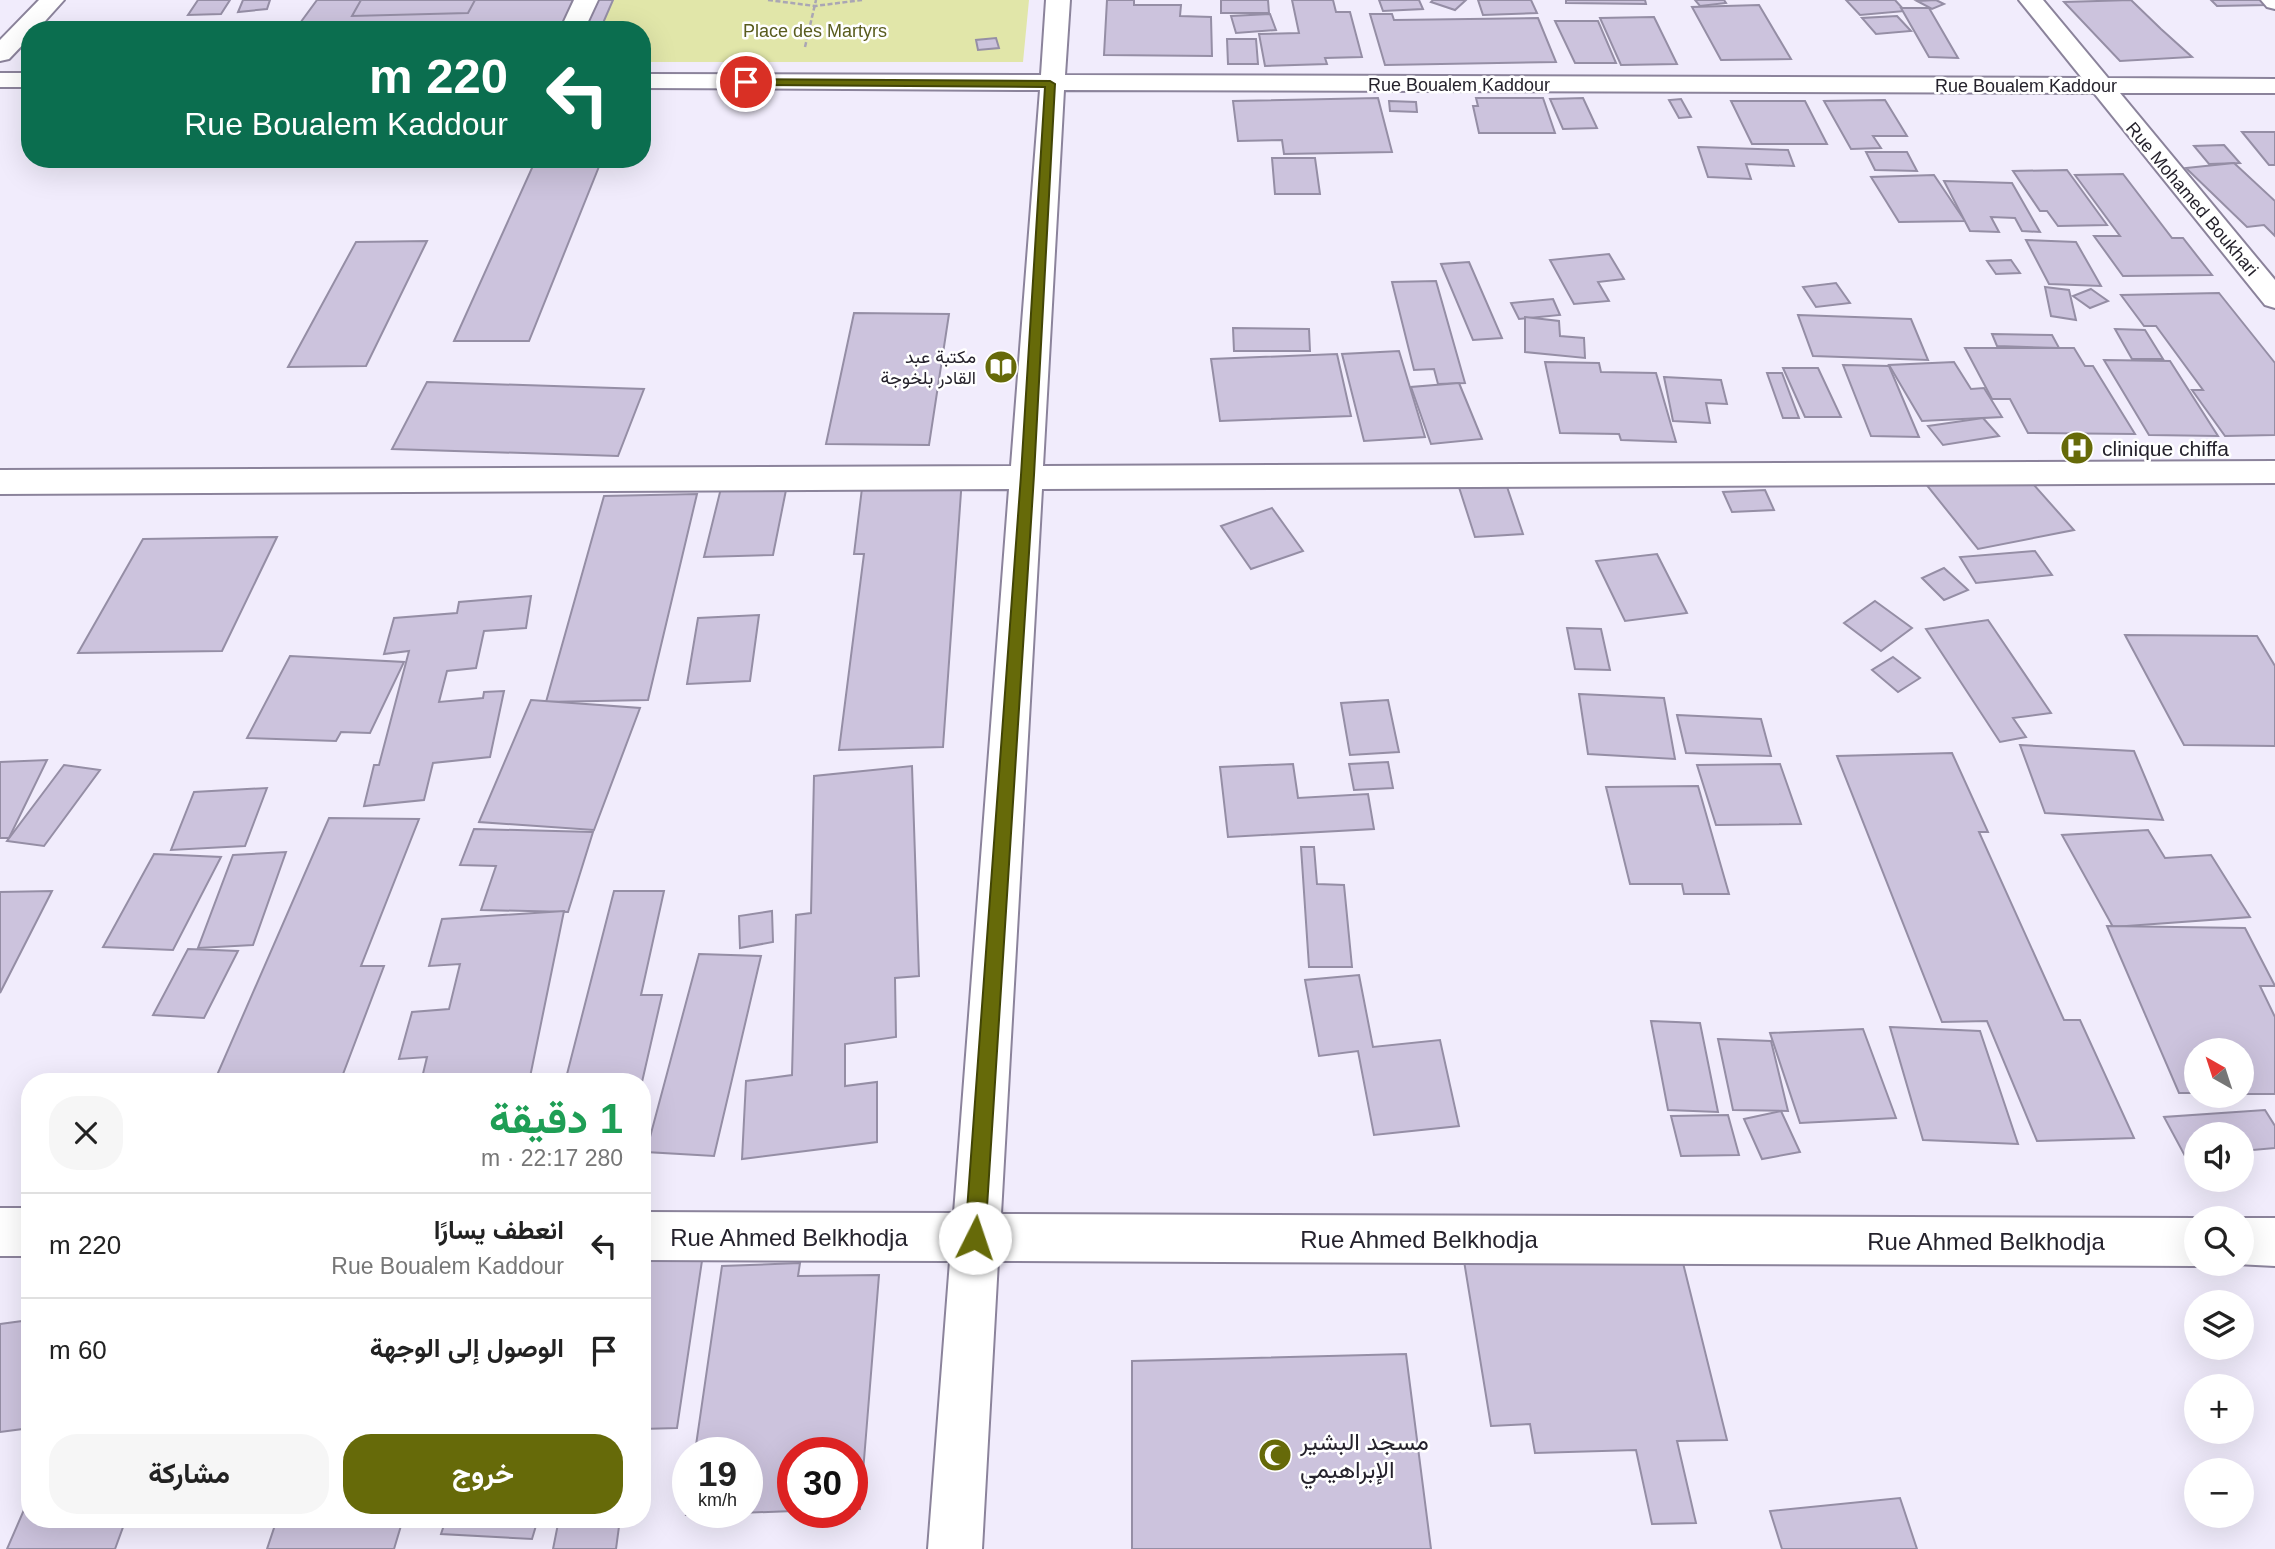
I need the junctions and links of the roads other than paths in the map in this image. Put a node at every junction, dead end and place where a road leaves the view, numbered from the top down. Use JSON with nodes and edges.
{"nodes":[{"id":1,"x":52,"y":0,"type":"edge"},
{"id":2,"x":586,"y":0,"type":"edge"},
{"id":3,"x":1058,"y":0,"type":"edge"},
{"id":4,"x":2031,"y":0,"type":"edge"},
{"id":5,"x":32,"y":21,"type":"edge"},
{"id":6,"x":576,"y":21,"type":"edge"},
{"id":7,"x":21,"y":32,"type":"edge"},
{"id":8,"x":0,"y":54,"type":"edge"},
{"id":9,"x":0,"y":80,"type":"edge"},
{"id":10,"x":21,"y":80,"type":"edge"},
{"id":11,"x":651,"y":81,"type":"edge"},
{"id":12,"x":1050,"y":84,"type":"junction"},
{"id":13,"x":2275,"y":86,"type":"edge"},
{"id":14,"x":2100,"y":87,"type":"junction"},
{"id":15,"x":2275,"y":299,"type":"edge"},
{"id":16,"x":2275,"y":472,"type":"edge"},
{"id":17,"x":1028,"y":475,"type":"junction"},
{"id":18,"x":0,"y":482,"type":"edge"},
{"id":19,"x":0,"y":1232,"type":"edge"},
{"id":20,"x":21,"y":1232,"type":"edge"},
{"id":21,"x":651,"y":1236,"type":"edge"},
{"id":22,"x":975,"y":1238,"type":"junction"},
{"id":23,"x":2184,"y":1242,"type":"edge"},
{"id":24,"x":2254,"y":1242,"type":"edge"},
{"id":25,"x":2275,"y":1242,"type":"edge"},
{"id":26,"x":955,"y":1549,"type":"edge"}],
"edges":[{"from":1,"to":5,"type":"street"},
{"from":2,"to":6,"type":"street"},
{"from":3,"to":12,"type":"street"},
{"from":4,"to":14,"type":"street","name":"Rue Mohamed Boukhari"},
{"from":7,"to":8,"type":"street"},
{"from":9,"to":10,"type":"street"},
{"from":11,"to":12,"type":"street","name":"Rue Boualem Kaddour"},
{"from":12,"to":14,"type":"street","name":"Rue Boualem Kaddour"},
{"from":12,"to":17,"type":"street"},
{"from":13,"to":14,"type":"street","name":"Rue Boualem Kaddour"},
{"from":14,"to":15,"type":"street","name":"Rue Mohamed Boukhari"},
{"from":16,"to":17,"type":"street"},
{"from":17,"to":18,"type":"street"},
{"from":17,"to":22,"type":"street"},
{"from":19,"to":20,"type":"street"},
{"from":21,"to":22,"type":"street","name":"Rue Ahmed Belkhodja"},
{"from":22,"to":23,"type":"street","name":"Rue Ahmed Belkhodja"},
{"from":22,"to":26,"type":"street"},
{"from":24,"to":25,"type":"street"}]}
